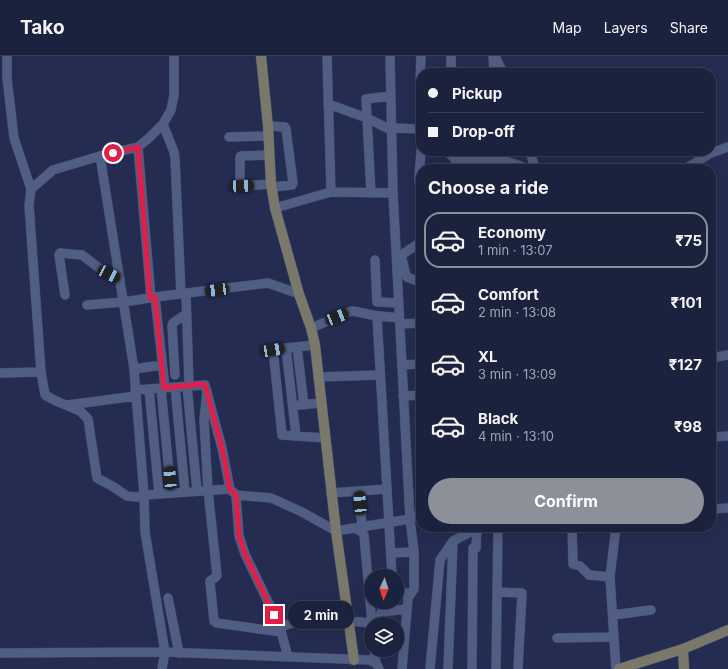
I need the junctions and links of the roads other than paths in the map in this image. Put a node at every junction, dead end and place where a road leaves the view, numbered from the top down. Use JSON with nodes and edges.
{"nodes":[{"id":1,"x":7,"y":56,"type":"edge"},
{"id":2,"x":174,"y":56,"type":"edge"},
{"id":3,"x":261,"y":56,"type":"edge"},
{"id":4,"x":327,"y":56,"type":"edge"},
{"id":5,"x":390,"y":56,"type":"edge"},
{"id":6,"x":421,"y":56,"type":"edge"},
{"id":7,"x":450,"y":56,"type":"edge"},
{"id":8,"x":494,"y":56,"type":"edge"},
{"id":9,"x":421,"y":68,"type":"edge"},
{"id":10,"x":452,"y":68,"type":"edge"},
{"id":11,"x":494,"y":68,"type":"edge"},
{"id":12,"x":500,"y":68,"type":"edge"},
{"id":13,"x":391,"y":96,"type":"junction"},
{"id":14,"x":328,"y":104,"type":"junction"},
{"id":15,"x":367,"y":118,"type":"junction"},
{"id":16,"x":163,"y":124,"type":"junction"},
{"id":17,"x":391,"y":129,"type":"junction"},
{"id":18,"x":416,"y":129,"type":"edge"},
{"id":19,"x":268,"y":131,"type":"junction"},
{"id":20,"x":229,"y":137,"type":"dead end"},
{"id":21,"x":138,"y":147,"type":"junction"},
{"id":22,"x":728,"y":147,"type":"edge"},
{"id":23,"x":716,"y":151,"type":"edge"},
{"id":24,"x":269,"y":155,"type":"junction"},
{"id":25,"x":100,"y":156,"type":"junction"},
{"id":26,"x":452,"y":156,"type":"edge"},
{"id":27,"x":469,"y":156,"type":"edge"},
{"id":28,"x":495,"y":156,"type":"edge"},
{"id":29,"x":706,"y":156,"type":"edge"},
{"id":30,"x":455,"y":159,"type":"junction"},
{"id":31,"x":456,"y":164,"type":"edge"},
{"id":32,"x":517,"y":164,"type":"edge"},
{"id":33,"x":693,"y":164,"type":"edge"},
{"id":34,"x":272,"y":186,"type":"junction"},
{"id":35,"x":31,"y":189,"type":"junction"},
{"id":36,"x":331,"y":192,"type":"junction"},
{"id":37,"x":371,"y":192,"type":"junction"},
{"id":38,"x":393,"y":193,"type":"junction"},
{"id":39,"x":275,"y":208,"type":"junction"},
{"id":40,"x":416,"y":245,"type":"edge"},
{"id":41,"x":399,"y":257,"type":"junction"},
{"id":42,"x":375,"y":260,"type":"dead end"},
{"id":43,"x":120,"y":279,"type":"junction"},
{"id":44,"x":416,"y":281,"type":"edge"},
{"id":45,"x":183,"y":294,"type":"junction"},
{"id":46,"x":299,"y":294,"type":"junction"},
{"id":47,"x":65,"y":295,"type":"dead end"},
{"id":48,"x":153,"y":298,"type":"junction"},
{"id":49,"x":124,"y":302,"type":"junction"},
{"id":50,"x":399,"y":303,"type":"junction"},
{"id":51,"x":87,"y":306,"type":"dead end"},
{"id":52,"x":186,"y":314,"type":"junction"},
{"id":53,"x":377,"y":316,"type":"junction"},
{"id":54,"x":400,"y":321,"type":"junction"},
{"id":55,"x":416,"y":323,"type":"edge"},
{"id":56,"x":311,"y":328,"type":"junction"},
{"id":57,"x":314,"y":345,"type":"junction"},
{"id":58,"x":297,"y":347,"type":"junction"},
{"id":59,"x":286,"y":348,"type":"junction"},
{"id":60,"x":728,"y":355,"type":"edge"},
{"id":61,"x":716,"y":357,"type":"edge"},
{"id":62,"x":416,"y":364,"type":"edge"},
{"id":63,"x":162,"y":365,"type":"junction"},
{"id":64,"x":402,"y":365,"type":"junction"},
{"id":65,"x":134,"y":369,"type":"junction"},
{"id":66,"x":41,"y":372,"type":"junction"},
{"id":67,"x":0,"y":373,"type":"edge"},
{"id":68,"x":175,"y":375,"type":"dead end"},
{"id":69,"x":380,"y":375,"type":"junction"},
{"id":70,"x":318,"y":377,"type":"junction"},
{"id":71,"x":188,"y":386,"type":"junction"},
{"id":72,"x":175,"y":387,"type":"junction"},
{"id":73,"x":163,"y":388,"type":"junction"},
{"id":74,"x":149,"y":389,"type":"junction"},
{"id":75,"x":207,"y":391,"type":"junction"},
{"id":76,"x":135,"y":393,"type":"junction"},
{"id":77,"x":416,"y":395,"type":"edge"},
{"id":78,"x":403,"y":396,"type":"junction"},
{"id":79,"x":321,"y":403,"type":"junction"},
{"id":80,"x":304,"y":405,"type":"junction"},
{"id":81,"x":67,"y":406,"type":"junction"},
{"id":82,"x":292,"y":406,"type":"junction"},
{"id":83,"x":280,"y":407,"type":"junction"},
{"id":84,"x":296,"y":436,"type":"junction"},
{"id":85,"x":728,"y":436,"type":"edge"},
{"id":86,"x":716,"y":437,"type":"edge"},
{"id":87,"x":325,"y":438,"type":"junction"},
{"id":88,"x":194,"y":454,"type":"junction"},
{"id":89,"x":182,"y":455,"type":"junction"},
{"id":90,"x":387,"y":489,"type":"junction"},
{"id":91,"x":208,"y":490,"type":"junction"},
{"id":92,"x":197,"y":491,"type":"junction"},
{"id":93,"x":359,"y":491,"type":"junction"},
{"id":94,"x":186,"y":492,"type":"junction"},
{"id":95,"x":233,"y":492,"type":"junction"},
{"id":96,"x":171,"y":493,"type":"junction"},
{"id":97,"x":332,"y":493,"type":"junction"},
{"id":98,"x":159,"y":494,"type":"junction"},
{"id":99,"x":144,"y":495,"type":"junction"},
{"id":100,"x":728,"y":508,"type":"edge"},
{"id":101,"x":716,"y":509,"type":"edge"},
{"id":102,"x":416,"y":516,"type":"edge"},
{"id":103,"x":410,"y":519,"type":"junction"},
{"id":104,"x":389,"y":523,"type":"junction"},
{"id":105,"x":359,"y":527,"type":"junction"},
{"id":106,"x":336,"y":531,"type":"junction"},
{"id":107,"x":470,"y":532,"type":"edge"},
{"id":108,"x":477,"y":532,"type":"edge"},
{"id":109,"x":498,"y":532,"type":"edge"},
{"id":110,"x":572,"y":532,"type":"edge"},
{"id":111,"x":615,"y":532,"type":"edge"},
{"id":112,"x":453,"y":541,"type":"junction"},
{"id":113,"x":414,"y":552,"type":"junction"},
{"id":114,"x":391,"y":553,"type":"junction"},
{"id":115,"x":367,"y":569,"type":"edge"},
{"id":116,"x":392,"y":569,"type":"edge"},
{"id":117,"x":610,"y":577,"type":"junction"},
{"id":118,"x":497,"y":592,"type":"junction"},
{"id":119,"x":404,"y":593,"type":"edge"},
{"id":120,"x":410,"y":593,"type":"junction"},
{"id":121,"x":168,"y":598,"type":"dead end"},
{"id":122,"x":407,"y":609,"type":"junction"},
{"id":123,"x":651,"y":610,"type":"dead end"},
{"id":124,"x":613,"y":615,"type":"junction"},
{"id":125,"x":380,"y":617,"type":"edge"},
{"id":126,"x":348,"y":622,"type":"junction"},
{"id":127,"x":364,"y":622,"type":"edge"},
{"id":128,"x":280,"y":630,"type":"junction"},
{"id":129,"x":728,"y":630,"type":"edge"},
{"id":130,"x":614,"y":637,"type":"junction"},
{"id":131,"x":557,"y":638,"type":"dead end"},
{"id":132,"x":683,"y":649,"type":"junction"},
{"id":133,"x":165,"y":652,"type":"junction"},
{"id":134,"x":0,"y":653,"type":"edge"},
{"id":135,"x":179,"y":653,"type":"junction"},
{"id":136,"x":288,"y":657,"type":"junction"},
{"id":137,"x":354,"y":660,"type":"junction"},
{"id":138,"x":377,"y":666,"type":"edge"},
{"id":139,"x":162,"y":669,"type":"edge"},
{"id":140,"x":402,"y":669,"type":"edge"},
{"id":141,"x":430,"y":669,"type":"edge"},
{"id":142,"x":448,"y":669,"type":"edge"},
{"id":143,"x":472,"y":669,"type":"edge"},
{"id":144,"x":496,"y":669,"type":"edge"},
{"id":145,"x":518,"y":669,"type":"edge"},
{"id":146,"x":617,"y":669,"type":"edge"},
{"id":147,"x":684,"y":669,"type":"edge"}],
"edges":[{"from":1,"to":35,"type":"street"},
{"from":2,"to":16,"type":"street"},
{"from":3,"to":19,"type":"street"},
{"from":4,"to":14,"type":"street"},
{"from":5,"to":13,"type":"street"},
{"from":6,"to":9,"type":"street"},
{"from":7,"to":10,"type":"street"},
{"from":8,"to":11,"type":"street"},
{"from":8,"to":12,"type":"street"},
{"from":13,"to":15,"type":"street"},
{"from":13,"to":17,"type":"street"},
{"from":14,"to":15,"type":"street"},
{"from":14,"to":36,"type":"street"},
{"from":15,"to":17,"type":"street"},
{"from":15,"to":37,"type":"street"},
{"from":16,"to":21,"type":"street"},
{"from":16,"to":45,"type":"street"},
{"from":17,"to":18,"type":"street"},
{"from":17,"to":38,"type":"street"},
{"from":19,"to":20,"type":"street"},
{"from":19,"to":24,"type":"street"},
{"from":19,"to":34,"type":"street"},
{"from":21,"to":25,"type":"street"},
{"from":21,"to":48,"type":"street"},
{"from":22,"to":23,"type":"street"},
{"from":24,"to":34,"type":"street"},
{"from":24,"to":34,"type":"street"},
{"from":25,"to":35,"type":"street"},
{"from":25,"to":43,"type":"street"},
{"from":26,"to":30,"type":"street"},
{"from":27,"to":30,"type":"street"},
{"from":28,"to":32,"type":"street"},
{"from":29,"to":33,"type":"street"},
{"from":30,"to":31,"type":"street"},
{"from":34,"to":39,"type":"street"},
{"from":35,"to":66,"type":"street"},
{"from":36,"to":37,"type":"street"},
{"from":36,"to":39,"type":"street"},
{"from":37,"to":38,"type":"street"},
{"from":38,"to":41,"type":"street"},
{"from":39,"to":46,"type":"street"},
{"from":40,"to":41,"type":"street"},
{"from":41,"to":44,"type":"street"},
{"from":41,"to":50,"type":"street"},
{"from":42,"to":50,"type":"street"},
{"from":43,"to":47,"type":"street"},
{"from":43,"to":49,"type":"street"},
{"from":45,"to":46,"type":"street"},
{"from":45,"to":48,"type":"street"},
{"from":45,"to":52,"type":"street"},
{"from":46,"to":56,"type":"street"},
{"from":48,"to":49,"type":"street"},
{"from":48,"to":63,"type":"street"},
{"from":49,"to":51,"type":"street"},
{"from":49,"to":65,"type":"street"},
{"from":50,"to":54,"type":"street"},
{"from":52,"to":68,"type":"street"},
{"from":52,"to":71,"type":"street"},
{"from":53,"to":54,"type":"street"},
{"from":53,"to":56,"type":"street"},
{"from":53,"to":69,"type":"street"},
{"from":54,"to":55,"type":"street"},
{"from":54,"to":64,"type":"street"},
{"from":56,"to":57,"type":"street"},
{"from":57,"to":58,"type":"street"},
{"from":57,"to":70,"type":"street"},
{"from":58,"to":59,"type":"street"},
{"from":58,"to":80,"type":"street"},
{"from":59,"to":82,"type":"street"},
{"from":59,"to":83,"type":"street"},
{"from":60,"to":61,"type":"street"},
{"from":62,"to":64,"type":"street"},
{"from":63,"to":65,"type":"street"},
{"from":63,"to":73,"type":"street"},
{"from":64,"to":78,"type":"street"},
{"from":65,"to":76,"type":"street"},
{"from":66,"to":67,"type":"street"},
{"from":66,"to":81,"type":"street"},
{"from":69,"to":70,"type":"street"},
{"from":69,"to":90,"type":"street"},
{"from":70,"to":79,"type":"street"},
{"from":71,"to":72,"type":"street"},
{"from":71,"to":75,"type":"street"},
{"from":71,"to":88,"type":"street"},
{"from":72,"to":73,"type":"street"},
{"from":72,"to":89,"type":"street"},
{"from":73,"to":74,"type":"street"},
{"from":73,"to":96,"type":"street"},
{"from":74,"to":76,"type":"street"},
{"from":74,"to":98,"type":"street"},
{"from":75,"to":91,"type":"street"},
{"from":75,"to":95,"type":"street"},
{"from":76,"to":81,"type":"street"},
{"from":76,"to":99,"type":"street"},
{"from":77,"to":78,"type":"street"},
{"from":78,"to":103,"type":"street"},
{"from":79,"to":80,"type":"street"},
{"from":79,"to":87,"type":"street"},
{"from":80,"to":82,"type":"street"},
{"from":81,"to":99,"type":"street"},
{"from":82,"to":83,"type":"street"},
{"from":82,"to":84,"type":"street"},
{"from":83,"to":84,"type":"street"},
{"from":84,"to":87,"type":"street"},
{"from":85,"to":86,"type":"street"},
{"from":87,"to":97,"type":"street"},
{"from":88,"to":89,"type":"street"},
{"from":88,"to":92,"type":"street"},
{"from":89,"to":94,"type":"street"},
{"from":90,"to":93,"type":"street"},
{"from":90,"to":104,"type":"street"},
{"from":91,"to":92,"type":"street"},
{"from":91,"to":95,"type":"street"},
{"from":91,"to":128,"type":"street"},
{"from":92,"to":94,"type":"street"},
{"from":93,"to":97,"type":"street"},
{"from":93,"to":105,"type":"street"},
{"from":94,"to":96,"type":"street"},
{"from":95,"to":106,"type":"street"},
{"from":95,"to":128,"type":"street"},
{"from":96,"to":98,"type":"street"},
{"from":97,"to":106,"type":"street"},
{"from":98,"to":99,"type":"street"},
{"from":99,"to":133,"type":"street"},
{"from":100,"to":101,"type":"street"},
{"from":102,"to":103,"type":"street"},
{"from":103,"to":104,"type":"street"},
{"from":103,"to":113,"type":"street"},
{"from":104,"to":105,"type":"street"},
{"from":104,"to":114,"type":"street"},
{"from":105,"to":106,"type":"street"},
{"from":105,"to":115,"type":"street"},
{"from":106,"to":126,"type":"street"},
{"from":107,"to":112,"type":"street"},
{"from":108,"to":143,"type":"street"},
{"from":109,"to":118,"type":"street"},
{"from":110,"to":117,"type":"street"},
{"from":111,"to":117,"type":"street"},
{"from":112,"to":141,"type":"street"},
{"from":112,"to":142,"type":"street"},
{"from":113,"to":114,"type":"street"},
{"from":113,"to":120,"type":"street"},
{"from":114,"to":116,"type":"street"},
{"from":117,"to":124,"type":"street"},
{"from":118,"to":144,"type":"street"},
{"from":118,"to":145,"type":"street"},
{"from":119,"to":120,"type":"street"},
{"from":120,"to":122,"type":"street"},
{"from":121,"to":135,"type":"street"},
{"from":122,"to":125,"type":"street"},
{"from":122,"to":140,"type":"street"},
{"from":123,"to":124,"type":"street"},
{"from":124,"to":130,"type":"street"},
{"from":126,"to":127,"type":"street"},
{"from":126,"to":128,"type":"street"},
{"from":126,"to":137,"type":"street"},
{"from":128,"to":136,"type":"street"},
{"from":129,"to":132,"type":"street"},
{"from":130,"to":131,"type":"street"},
{"from":130,"to":146,"type":"street"},
{"from":132,"to":146,"type":"street"},
{"from":132,"to":147,"type":"street"},
{"from":133,"to":134,"type":"street"},
{"from":133,"to":135,"type":"street"},
{"from":133,"to":139,"type":"street"},
{"from":135,"to":136,"type":"street"},
{"from":136,"to":137,"type":"street"},
{"from":137,"to":138,"type":"street"}]}
